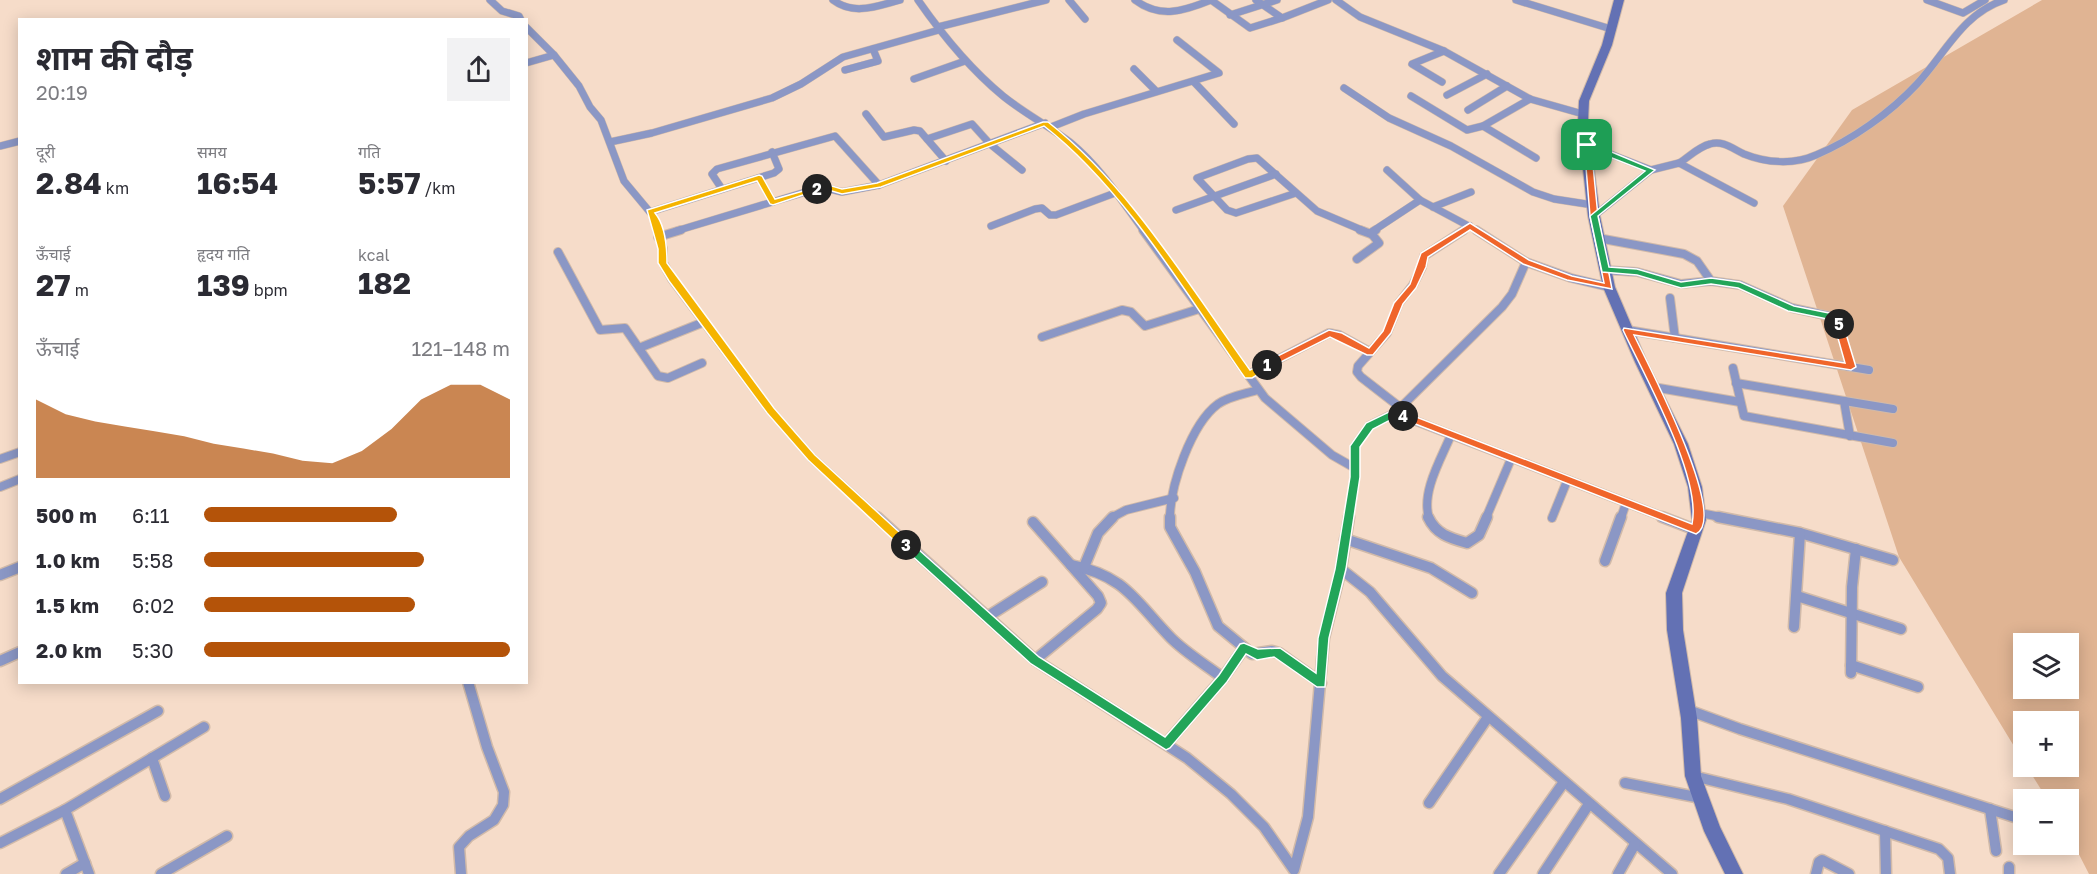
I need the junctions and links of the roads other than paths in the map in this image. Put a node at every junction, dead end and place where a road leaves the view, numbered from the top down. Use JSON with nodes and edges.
{"nodes":[{"id":1,"x":490,"y":0,"type":"edge"},
{"id":2,"x":833,"y":0,"type":"edge"},
{"id":3,"x":900,"y":0,"type":"edge"},
{"id":4,"x":918,"y":0,"type":"edge"},
{"id":5,"x":1046,"y":0,"type":"edge"},
{"id":6,"x":1069,"y":0,"type":"edge"},
{"id":7,"x":1134,"y":0,"type":"edge"},
{"id":8,"x":1277,"y":0,"type":"edge"},
{"id":9,"x":1328,"y":0,"type":"edge"},
{"id":10,"x":1336,"y":0,"type":"edge"},
{"id":11,"x":1516,"y":0,"type":"edge"},
{"id":12,"x":1619,"y":0,"type":"edge"},
{"id":13,"x":1928,"y":0,"type":"edge"},
{"id":14,"x":1985,"y":0,"type":"edge"},
{"id":15,"x":2004,"y":0,"type":"edge"},
{"id":16,"x":1214,"y":1,"type":"edge"},
{"id":17,"x":1031,"y":2,"type":"edge"},
{"id":18,"x":1259,"y":2,"type":"edge"},
{"id":19,"x":1230,"y":15,"type":"junction"},
{"id":20,"x":520,"y":18,"type":"edge"},
{"id":21,"x":1282,"y":18,"type":"junction"},
{"id":22,"x":1085,"y":19,"type":"dead end"},
{"id":23,"x":528,"y":29,"type":"edge"},
{"id":24,"x":938,"y":29,"type":"junction"},
{"id":25,"x":1611,"y":29,"type":"junction"},
{"id":26,"x":1177,"y":40,"type":"dead end"},
{"id":27,"x":873,"y":49,"type":"junction"},
{"id":28,"x":1444,"y":51,"type":"junction"},
{"id":29,"x":554,"y":56,"type":"junction"},
{"id":30,"x":965,"y":61,"type":"junction"},
{"id":31,"x":528,"y":62,"type":"edge"},
{"id":32,"x":1134,"y":69,"type":"dead end"},
{"id":33,"x":845,"y":70,"type":"dead end"},
{"id":34,"x":1487,"y":74,"type":"junction"},
{"id":35,"x":915,"y":79,"type":"dead end"},
{"id":36,"x":1194,"y":82,"type":"junction"},
{"id":37,"x":1442,"y":82,"type":"dead end"},
{"id":38,"x":1507,"y":86,"type":"junction"},
{"id":39,"x":1344,"y":88,"type":"dead end"},
{"id":40,"x":1156,"y":91,"type":"junction"},
{"id":41,"x":1447,"y":95,"type":"dead end"},
{"id":42,"x":1411,"y":96,"type":"dead end"},
{"id":43,"x":1530,"y":99,"type":"junction"},
{"id":44,"x":1467,"y":110,"type":"dead end"},
{"id":45,"x":866,"y":114,"type":"dead end"},
{"id":46,"x":1583,"y":114,"type":"junction"},
{"id":47,"x":1234,"y":124,"type":"dead end"},
{"id":48,"x":1048,"y":125,"type":"junction"},
{"id":49,"x":1484,"y":126,"type":"junction"},
{"id":50,"x":927,"y":139,"type":"junction"},
{"id":51,"x":18,"y":142,"type":"edge"},
{"id":52,"x":610,"y":142,"type":"junction"},
{"id":53,"x":990,"y":144,"type":"junction"},
{"id":54,"x":1587,"y":145,"type":"junction"},
{"id":55,"x":0,"y":146,"type":"edge"},
{"id":56,"x":772,"y":152,"type":"junction"},
{"id":57,"x":1536,"y":158,"type":"dead end"},
{"id":58,"x":946,"y":161,"type":"junction"},
{"id":59,"x":1679,"y":163,"type":"junction"},
{"id":60,"x":1022,"y":170,"type":"dead end"},
{"id":61,"x":1387,"y":170,"type":"dead end"},
{"id":62,"x":1651,"y":170,"type":"junction"},
{"id":63,"x":1276,"y":174,"type":"junction"},
{"id":64,"x":759,"y":178,"type":"junction"},
{"id":65,"x":879,"y":185,"type":"junction"},
{"id":66,"x":722,"y":189,"type":"junction"},
{"id":67,"x":1471,"y":192,"type":"dead end"},
{"id":68,"x":1115,"y":193,"type":"junction"},
{"id":69,"x":1296,"y":193,"type":"junction"},
{"id":70,"x":1213,"y":197,"type":"junction"},
{"id":71,"x":1420,"y":200,"type":"junction"},
{"id":72,"x":773,"y":202,"type":"junction"},
{"id":73,"x":1754,"y":203,"type":"dead end"},
{"id":74,"x":1433,"y":207,"type":"junction"},
{"id":75,"x":1176,"y":210,"type":"dead end"},
{"id":76,"x":1593,"y":211,"type":"junction"},
{"id":77,"x":650,"y":212,"type":"junction"},
{"id":78,"x":991,"y":226,"type":"dead end"},
{"id":79,"x":1470,"y":226,"type":"junction"},
{"id":80,"x":1371,"y":234,"type":"junction"},
{"id":81,"x":658,"y":237,"type":"junction"},
{"id":82,"x":1598,"y":238,"type":"junction"},
{"id":83,"x":558,"y":252,"type":"dead end"},
{"id":84,"x":1357,"y":259,"type":"dead end"},
{"id":85,"x":1526,"y":262,"type":"junction"},
{"id":86,"x":1605,"y":270,"type":"junction"},
{"id":87,"x":1711,"y":281,"type":"junction"},
{"id":88,"x":1609,"y":287,"type":"junction"},
{"id":89,"x":1670,"y":298,"type":"dead end"},
{"id":90,"x":1199,"y":309,"type":"junction"},
{"id":91,"x":704,"y":322,"type":"junction"},
{"id":92,"x":1628,"y":330,"type":"junction"},
{"id":93,"x":1042,"y":337,"type":"dead end"},
{"id":94,"x":1675,"y":338,"type":"junction"},
{"id":95,"x":639,"y":348,"type":"junction"},
{"id":96,"x":1370,"y":352,"type":"junction"},
{"id":97,"x":702,"y":363,"type":"dead end"},
{"id":98,"x":1851,"y":367,"type":"junction"},
{"id":99,"x":1733,"y":368,"type":"dead end"},
{"id":100,"x":1869,"y":370,"type":"dead end"},
{"id":101,"x":1248,"y":375,"type":"junction"},
{"id":102,"x":1736,"y":383,"type":"junction"},
{"id":103,"x":1653,"y":387,"type":"junction"},
{"id":104,"x":1258,"y":390,"type":"junction"},
{"id":105,"x":1844,"y":401,"type":"junction"},
{"id":106,"x":1740,"y":402,"type":"junction"},
{"id":107,"x":1893,"y":409,"type":"dead end"},
{"id":108,"x":1398,"y":410,"type":"junction"},
{"id":109,"x":1451,"y":435,"type":"junction"},
{"id":110,"x":1850,"y":436,"type":"junction"},
{"id":111,"x":1893,"y":443,"type":"dead end"},
{"id":112,"x":18,"y":453,"type":"edge"},
{"id":113,"x":0,"y":459,"type":"edge"},
{"id":114,"x":1510,"y":459,"type":"junction"},
{"id":115,"x":1353,"y":467,"type":"junction"},
{"id":116,"x":18,"y":480,"type":"edge"},
{"id":117,"x":1567,"y":481,"type":"junction"},
{"id":118,"x":0,"y":487,"type":"edge"},
{"id":119,"x":1174,"y":498,"type":"junction"},
{"id":120,"x":1626,"y":503,"type":"junction"},
{"id":121,"x":1700,"y":513,"type":"junction"},
{"id":122,"x":1552,"y":518,"type":"dead end"},
{"id":123,"x":1033,"y":522,"type":"dead end"},
{"id":124,"x":1696,"y":530,"type":"junction"},
{"id":125,"x":1800,"y":532,"type":"junction"},
{"id":126,"x":1345,"y":538,"type":"junction"},
{"id":127,"x":1856,"y":549,"type":"junction"},
{"id":128,"x":1893,"y":560,"type":"dead end"},
{"id":129,"x":1605,"y":561,"type":"dead end"},
{"id":130,"x":1071,"y":565,"type":"junction"},
{"id":131,"x":1084,"y":567,"type":"junction"},
{"id":132,"x":18,"y":568,"type":"edge"},
{"id":133,"x":1341,"y":569,"type":"junction"},
{"id":134,"x":0,"y":575,"type":"edge"},
{"id":135,"x":1042,"y":582,"type":"dead end"},
{"id":136,"x":1472,"y":593,"type":"dead end"},
{"id":137,"x":1797,"y":596,"type":"junction"},
{"id":138,"x":1852,"y":615,"type":"junction"},
{"id":139,"x":987,"y":617,"type":"junction"},
{"id":140,"x":1794,"y":627,"type":"dead end"},
{"id":141,"x":1901,"y":629,"type":"dead end"},
{"id":142,"x":1244,"y":648,"type":"junction"},
{"id":143,"x":18,"y":653,"type":"edge"},
{"id":144,"x":1035,"y":660,"type":"junction"},
{"id":145,"x":0,"y":662,"type":"edge"},
{"id":146,"x":1223,"y":678,"type":"junction"},
{"id":147,"x":1321,"y":683,"type":"junction"},
{"id":148,"x":469,"y":684,"type":"edge"},
{"id":149,"x":1918,"y":687,"type":"dead end"},
{"id":150,"x":1688,"y":710,"type":"junction"},
{"id":151,"x":158,"y":711,"type":"dead end"},
{"id":152,"x":1488,"y":717,"type":"junction"},
{"id":153,"x":204,"y":727,"type":"dead end"},
{"id":154,"x":1166,"y":744,"type":"junction"},
{"id":155,"x":152,"y":758,"type":"junction"},
{"id":156,"x":1693,"y":776,"type":"junction"},
{"id":157,"x":1564,"y":782,"type":"junction"},
{"id":158,"x":1625,"y":783,"type":"dead end"},
{"id":159,"x":165,"y":796,"type":"dead end"},
{"id":160,"x":1701,"y":798,"type":"junction"},
{"id":161,"x":0,"y":799,"type":"edge"},
{"id":162,"x":1429,"y":803,"type":"dead end"},
{"id":163,"x":1589,"y":804,"type":"junction"},
{"id":164,"x":1990,"y":809,"type":"junction"},
{"id":165,"x":65,"y":810,"type":"junction"},
{"id":166,"x":2013,"y":816,"type":"edge"},
{"id":167,"x":1885,"y":831,"type":"junction"},
{"id":168,"x":227,"y":836,"type":"dead end"},
{"id":169,"x":0,"y":843,"type":"edge"},
{"id":170,"x":1635,"y":844,"type":"junction"},
{"id":171,"x":1996,"y":851,"type":"dead end"},
{"id":172,"x":87,"y":869,"type":"edge"},
{"id":173,"x":1294,"y":872,"type":"edge"},
{"id":174,"x":66,"y":874,"type":"edge"},
{"id":175,"x":161,"y":874,"type":"edge"},
{"id":176,"x":461,"y":874,"type":"edge"},
{"id":177,"x":1499,"y":874,"type":"edge"},
{"id":178,"x":1543,"y":874,"type":"edge"},
{"id":179,"x":1618,"y":874,"type":"edge"},
{"id":180,"x":1672,"y":874,"type":"edge"},
{"id":181,"x":1734,"y":874,"type":"edge"},
{"id":182,"x":1816,"y":874,"type":"edge"},
{"id":183,"x":1850,"y":874,"type":"edge"},
{"id":184,"x":1886,"y":874,"type":"edge"},
{"id":185,"x":1950,"y":874,"type":"edge"}],
"edges":[{"from":1,"to":20,"type":"street"},
{"from":2,"to":3,"type":"street"},
{"from":4,"to":24,"type":"street"},
{"from":5,"to":17,"type":"street"},
{"from":6,"to":22,"type":"street"},
{"from":7,"to":16,"type":"street"},
{"from":8,"to":18,"type":"street"},
{"from":9,"to":21,"type":"street"},
{"from":10,"to":28,"type":"street"},
{"from":11,"to":25,"type":"street"},
{"from":12,"to":25,"type":"street"},
{"from":13,"to":14,"type":"street"},
{"from":15,"to":59,"type":"street"},
{"from":16,"to":19,"type":"street"},
{"from":17,"to":24,"type":"street"},
{"from":18,"to":19,"type":"street"},
{"from":18,"to":21,"type":"street"},
{"from":19,"to":21,"type":"street"},
{"from":23,"to":29,"type":"street"},
{"from":24,"to":27,"type":"street"},
{"from":24,"to":30,"type":"street"},
{"from":25,"to":46,"type":"street"},
{"from":26,"to":36,"type":"street"},
{"from":27,"to":33,"type":"street"},
{"from":27,"to":52,"type":"street"},
{"from":28,"to":34,"type":"street"},
{"from":28,"to":37,"type":"street"},
{"from":29,"to":31,"type":"street"},
{"from":29,"to":52,"type":"street"},
{"from":30,"to":35,"type":"street"},
{"from":30,"to":48,"type":"street"},
{"from":32,"to":40,"type":"street"},
{"from":34,"to":38,"type":"street"},
{"from":34,"to":41,"type":"street"},
{"from":36,"to":40,"type":"street"},
{"from":36,"to":47,"type":"street"},
{"from":38,"to":43,"type":"street"},
{"from":38,"to":44,"type":"street"},
{"from":39,"to":76,"type":"street"},
{"from":40,"to":48,"type":"street"},
{"from":42,"to":49,"type":"street"},
{"from":43,"to":46,"type":"street"},
{"from":43,"to":49,"type":"street"},
{"from":45,"to":50,"type":"street"},
{"from":46,"to":54,"type":"street"},
{"from":48,"to":53,"type":"street"},
{"from":48,"to":68,"type":"street"},
{"from":49,"to":57,"type":"street"},
{"from":50,"to":53,"type":"street"},
{"from":50,"to":58,"type":"street"},
{"from":51,"to":55,"type":"street"},
{"from":52,"to":77,"type":"street"},
{"from":53,"to":58,"type":"street"},
{"from":53,"to":60,"type":"street"},
{"from":54,"to":62,"type":"street"},
{"from":54,"to":76,"type":"street"},
{"from":56,"to":64,"type":"street"},
{"from":56,"to":65,"type":"street"},
{"from":56,"to":66,"type":"street"},
{"from":58,"to":65,"type":"street"},
{"from":59,"to":62,"type":"street"},
{"from":59,"to":73,"type":"street"},
{"from":61,"to":71,"type":"street"},
{"from":62,"to":76,"type":"street"},
{"from":63,"to":69,"type":"street"},
{"from":63,"to":70,"type":"street"},
{"from":63,"to":70,"type":"street"},
{"from":64,"to":66,"type":"street"},
{"from":64,"to":72,"type":"street"},
{"from":65,"to":72,"type":"street"},
{"from":66,"to":77,"type":"street"},
{"from":67,"to":74,"type":"street"},
{"from":68,"to":78,"type":"street"},
{"from":68,"to":90,"type":"street"},
{"from":69,"to":70,"type":"street"},
{"from":69,"to":80,"type":"street"},
{"from":70,"to":75,"type":"street"},
{"from":71,"to":74,"type":"street"},
{"from":71,"to":80,"type":"street"},
{"from":72,"to":81,"type":"street"},
{"from":74,"to":79,"type":"street"},
{"from":76,"to":82,"type":"street"},
{"from":77,"to":81,"type":"street"},
{"from":79,"to":85,"type":"street"},
{"from":79,"to":96,"type":"street"},
{"from":80,"to":84,"type":"street"},
{"from":81,"to":91,"type":"street"},
{"from":82,"to":86,"type":"street"},
{"from":82,"to":87,"type":"street"},
{"from":83,"to":95,"type":"street"},
{"from":85,"to":88,"type":"street"},
{"from":85,"to":108,"type":"street"},
{"from":86,"to":87,"type":"street"},
{"from":86,"to":88,"type":"street"},
{"from":87,"to":98,"type":"street"},
{"from":88,"to":92,"type":"street"},
{"from":89,"to":94,"type":"street"},
{"from":90,"to":93,"type":"street"},
{"from":90,"to":101,"type":"street"},
{"from":91,"to":95,"type":"street"},
{"from":91,"to":139,"type":"street"},
{"from":92,"to":94,"type":"street"},
{"from":92,"to":103,"type":"street"},
{"from":94,"to":98,"type":"street"},
{"from":95,"to":97,"type":"street"},
{"from":96,"to":101,"type":"street"},
{"from":96,"to":108,"type":"street"},
{"from":98,"to":100,"type":"street"},
{"from":99,"to":102,"type":"street"},
{"from":101,"to":104,"type":"street"},
{"from":102,"to":105,"type":"street"},
{"from":102,"to":106,"type":"street"},
{"from":103,"to":106,"type":"street"},
{"from":103,"to":121,"type":"street"},
{"from":104,"to":115,"type":"street"},
{"from":104,"to":119,"type":"street"},
{"from":105,"to":107,"type":"street"},
{"from":105,"to":110,"type":"street"},
{"from":106,"to":110,"type":"street"},
{"from":108,"to":109,"type":"street"},
{"from":108,"to":115,"type":"street"},
{"from":109,"to":114,"type":"street"},
{"from":109,"to":114,"type":"street"},
{"from":110,"to":111,"type":"street"},
{"from":112,"to":113,"type":"street"},
{"from":114,"to":117,"type":"street"},
{"from":115,"to":126,"type":"street"},
{"from":116,"to":118,"type":"street"},
{"from":117,"to":120,"type":"street"},
{"from":117,"to":122,"type":"street"},
{"from":119,"to":131,"type":"street"},
{"from":119,"to":142,"type":"street"},
{"from":120,"to":124,"type":"street"},
{"from":120,"to":129,"type":"street"},
{"from":121,"to":124,"type":"street"},
{"from":121,"to":125,"type":"street"},
{"from":123,"to":130,"type":"street"},
{"from":124,"to":150,"type":"street"},
{"from":125,"to":127,"type":"street"},
{"from":125,"to":137,"type":"street"},
{"from":126,"to":133,"type":"street"},
{"from":126,"to":136,"type":"street"},
{"from":127,"to":128,"type":"street"},
{"from":127,"to":138,"type":"street"},
{"from":130,"to":131,"type":"street"},
{"from":130,"to":144,"type":"street"},
{"from":131,"to":146,"type":"street"},
{"from":132,"to":134,"type":"street"},
{"from":133,"to":147,"type":"street"},
{"from":133,"to":152,"type":"street"},
{"from":135,"to":139,"type":"street"},
{"from":137,"to":138,"type":"street"},
{"from":137,"to":140,"type":"street"},
{"from":138,"to":141,"type":"street"},
{"from":138,"to":149,"type":"street"},
{"from":139,"to":144,"type":"street"},
{"from":142,"to":146,"type":"street"},
{"from":142,"to":147,"type":"street"},
{"from":143,"to":145,"type":"street"},
{"from":144,"to":154,"type":"street"},
{"from":146,"to":154,"type":"street"},
{"from":147,"to":173,"type":"street"},
{"from":148,"to":176,"type":"street"},
{"from":150,"to":156,"type":"street"},
{"from":150,"to":164,"type":"street"},
{"from":151,"to":161,"type":"street"},
{"from":152,"to":157,"type":"street"},
{"from":152,"to":162,"type":"street"},
{"from":153,"to":155,"type":"street"},
{"from":154,"to":173,"type":"street"},
{"from":155,"to":159,"type":"street"},
{"from":155,"to":165,"type":"street"},
{"from":156,"to":160,"type":"street"},
{"from":156,"to":167,"type":"street"},
{"from":157,"to":163,"type":"street"},
{"from":157,"to":177,"type":"street"},
{"from":158,"to":160,"type":"street"},
{"from":160,"to":181,"type":"street"},
{"from":163,"to":170,"type":"street"},
{"from":163,"to":178,"type":"street"},
{"from":164,"to":166,"type":"street"},
{"from":164,"to":171,"type":"street"},
{"from":165,"to":169,"type":"street"},
{"from":165,"to":172,"type":"street"},
{"from":167,"to":184,"type":"street"},
{"from":167,"to":185,"type":"street"},
{"from":168,"to":175,"type":"street"},
{"from":170,"to":179,"type":"street"},
{"from":170,"to":180,"type":"street"},
{"from":172,"to":174,"type":"street"},
{"from":182,"to":183,"type":"street"}]}
